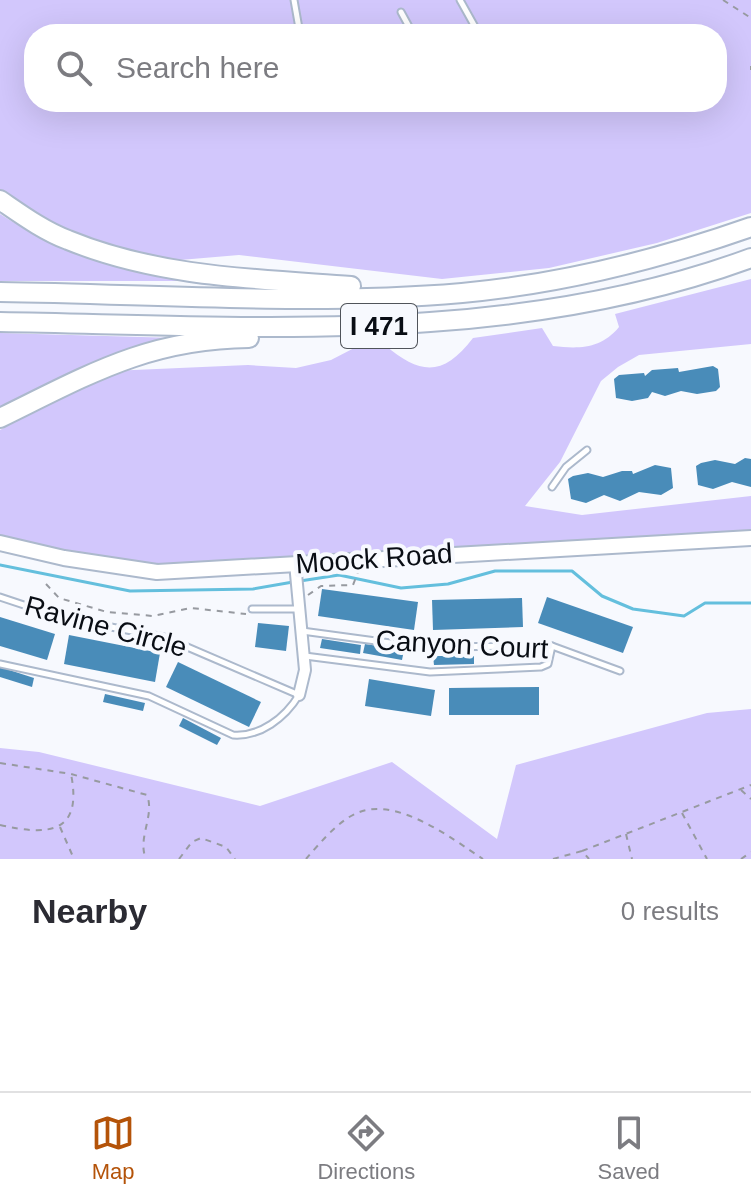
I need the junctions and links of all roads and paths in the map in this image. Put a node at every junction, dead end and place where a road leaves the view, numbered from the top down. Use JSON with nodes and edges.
{"nodes":[{"id":1,"x":294,"y":0,"type":"edge"},
{"id":2,"x":460,"y":0,"type":"edge"},
{"id":3,"x":723,"y":0,"type":"edge"},
{"id":4,"x":401,"y":12,"type":"dead end"},
{"id":5,"x":751,"y":18,"type":"edge"},
{"id":6,"x":298,"y":24,"type":"edge"},
{"id":7,"x":408,"y":24,"type":"edge"},
{"id":8,"x":473,"y":24,"type":"edge"},
{"id":9,"x":0,"y":200,"type":"edge"},
{"id":10,"x":751,"y":227,"type":"edge"},
{"id":11,"x":751,"y":258,"type":"edge"},
{"id":12,"x":0,"y":292,"type":"edge"},
{"id":13,"x":392,"y":297,"type":"junction"},
{"id":14,"x":0,"y":322,"type":"edge"},
{"id":15,"x":336,"y":327,"type":"junction"},
{"id":16,"x":0,"y":418,"type":"edge"},
{"id":17,"x":587,"y":450,"type":"dead end"},
{"id":18,"x":552,"y":487,"type":"dead end"},
{"id":19,"x":751,"y":538,"type":"edge"},
{"id":20,"x":0,"y":543,"type":"edge"},
{"id":21,"x":295,"y":568,"type":"junction"},
{"id":22,"x":358,"y":572,"type":"dead end"},
{"id":23,"x":46,"y":584,"type":"dead end"},
{"id":24,"x":0,"y":597,"type":"edge"},
{"id":25,"x":252,"y":609,"type":"joint"},
{"id":26,"x":298,"y":609,"type":"junction"},
{"id":27,"x":301,"y":631,"type":"junction"},
{"id":28,"x":552,"y":646,"type":"junction"},
{"id":29,"x":304,"y":656,"type":"junction"},
{"id":30,"x":0,"y":664,"type":"edge"},
{"id":31,"x":620,"y":671,"type":"dead end"},
{"id":32,"x":299,"y":695,"type":"junction"},
{"id":33,"x":0,"y":763,"type":"edge"},
{"id":34,"x":71,"y":774,"type":"junction"},
{"id":35,"x":751,"y":785,"type":"edge"},
{"id":36,"x":740,"y":789,"type":"junction"},
{"id":37,"x":751,"y":799,"type":"edge"},
{"id":38,"x":681,"y":812,"type":"junction"},
{"id":39,"x":0,"y":825,"type":"edge"},
{"id":40,"x":60,"y":827,"type":"junction"},
{"id":41,"x":626,"y":834,"type":"junction"},
{"id":42,"x":582,"y":851,"type":"junction"},
{"id":43,"x":751,"y":852,"type":"edge"},
{"id":44,"x":74,"y":859,"type":"edge"},
{"id":45,"x":146,"y":859,"type":"edge"},
{"id":46,"x":179,"y":859,"type":"edge"},
{"id":47,"x":235,"y":859,"type":"edge"},
{"id":48,"x":306,"y":859,"type":"edge"},
{"id":49,"x":483,"y":859,"type":"edge"},
{"id":50,"x":553,"y":859,"type":"edge"},
{"id":51,"x":589,"y":859,"type":"edge"},
{"id":52,"x":632,"y":859,"type":"edge"},
{"id":53,"x":707,"y":859,"type":"edge"},
{"id":54,"x":741,"y":859,"type":"edge"}],
"edges":[{"from":1,"to":6,"type":"lane"},
{"from":2,"to":8,"type":"lane"},
{"from":3,"to":5,"type":"path"},
{"from":4,"to":7,"type":"lane"},
{"from":9,"to":13,"type":"highway"},
{"from":10,"to":13,"type":"highway","number":"I 471"},
{"from":11,"to":15,"type":"highway","number":"I 471"},
{"from":12,"to":13,"type":"highway","number":"I 471"},
{"from":14,"to":15,"type":"highway","number":"I 471"},
{"from":15,"to":16,"type":"highway"},
{"from":17,"to":18,"type":"lane"},
{"from":19,"to":21,"type":"main road","name":"Moock Road"},
{"from":20,"to":21,"type":"main road","name":"Moock Road"},
{"from":21,"to":26,"type":"street"},
{"from":22,"to":26,"type":"path"},
{"from":23,"to":25,"type":"path"},
{"from":24,"to":32,"type":"lane","name":"Ravine Circle"},
{"from":25,"to":26,"type":"lane"},
{"from":26,"to":27,"type":"street"},
{"from":27,"to":28,"type":"lane","name":"Canyon Court"},
{"from":27,"to":29,"type":"street"},
{"from":28,"to":29,"type":"lane"},
{"from":28,"to":31,"type":"lane","name":"Canyon Court"},
{"from":29,"to":32,"type":"street"},
{"from":30,"to":32,"type":"lane","name":"Ravine Circle"},
{"from":33,"to":34,"type":"path"},
{"from":34,"to":40,"type":"path"},
{"from":34,"to":45,"type":"path"},
{"from":35,"to":36,"type":"path"},
{"from":36,"to":37,"type":"path"},
{"from":36,"to":38,"type":"path"},
{"from":38,"to":41,"type":"path"},
{"from":38,"to":53,"type":"path"},
{"from":39,"to":40,"type":"path"},
{"from":40,"to":44,"type":"path"},
{"from":41,"to":42,"type":"path"},
{"from":41,"to":52,"type":"path"},
{"from":42,"to":50,"type":"path"},
{"from":42,"to":51,"type":"path"},
{"from":43,"to":54,"type":"path"},
{"from":46,"to":47,"type":"path"},
{"from":48,"to":49,"type":"path"}]}
